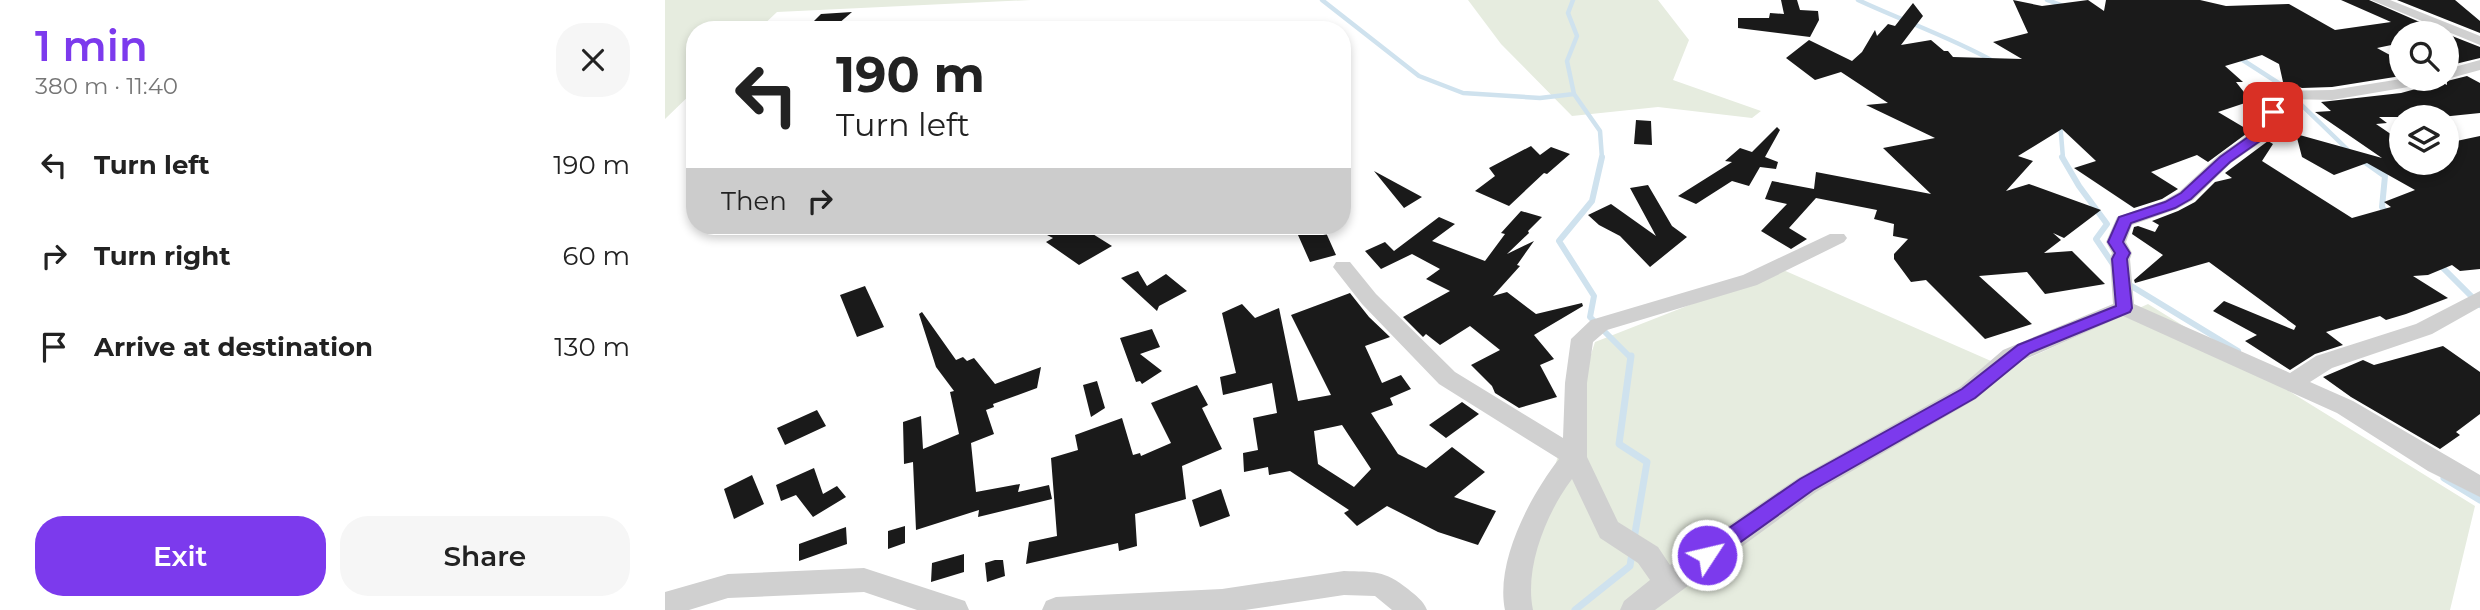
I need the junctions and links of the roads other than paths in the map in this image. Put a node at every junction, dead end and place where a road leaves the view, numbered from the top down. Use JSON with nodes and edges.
{"nodes":[{"id":1,"x":2378,"y":0,"type":"edge"},
{"id":2,"x":2480,"y":41,"type":"edge"},
{"id":3,"x":2480,"y":65,"type":"edge"},
{"id":4,"x":2459,"y":71,"type":"edge"},
{"id":5,"x":2389,"y":85,"type":"edge"},
{"id":6,"x":1837,"y":238,"type":"dead end"},
{"id":7,"x":1343,"y":267,"type":"dead end"},
{"id":8,"x":2480,"y":298,"type":"edge"},
{"id":9,"x":2124,"y":308,"type":"junction"},
{"id":10,"x":2292,"y":382,"type":"junction"},
{"id":11,"x":1576,"y":457,"type":"junction"},
{"id":12,"x":2480,"y":487,"type":"edge"},
{"id":13,"x":1667,"y":583,"type":"junction"},
{"id":14,"x":665,"y":605,"type":"edge"},
{"id":15,"x":955,"y":610,"type":"edge"},
{"id":16,"x":1056,"y":610,"type":"edge"},
{"id":17,"x":1413,"y":610,"type":"edge"},
{"id":18,"x":1520,"y":610,"type":"edge"},
{"id":19,"x":1634,"y":610,"type":"edge"}],
"edges":[{"from":1,"to":2,"type":"street"},
{"from":3,"to":4,"type":"street"},
{"from":5,"to":9,"type":"street"},
{"from":6,"to":11,"type":"street"},
{"from":7,"to":11,"type":"street"},
{"from":8,"to":10,"type":"street"},
{"from":9,"to":10,"type":"street"},
{"from":9,"to":13,"type":"street"},
{"from":10,"to":12,"type":"street"},
{"from":11,"to":13,"type":"street"},
{"from":11,"to":18,"type":"street"},
{"from":13,"to":19,"type":"street"},
{"from":14,"to":15,"type":"street"},
{"from":16,"to":17,"type":"street"}]}
